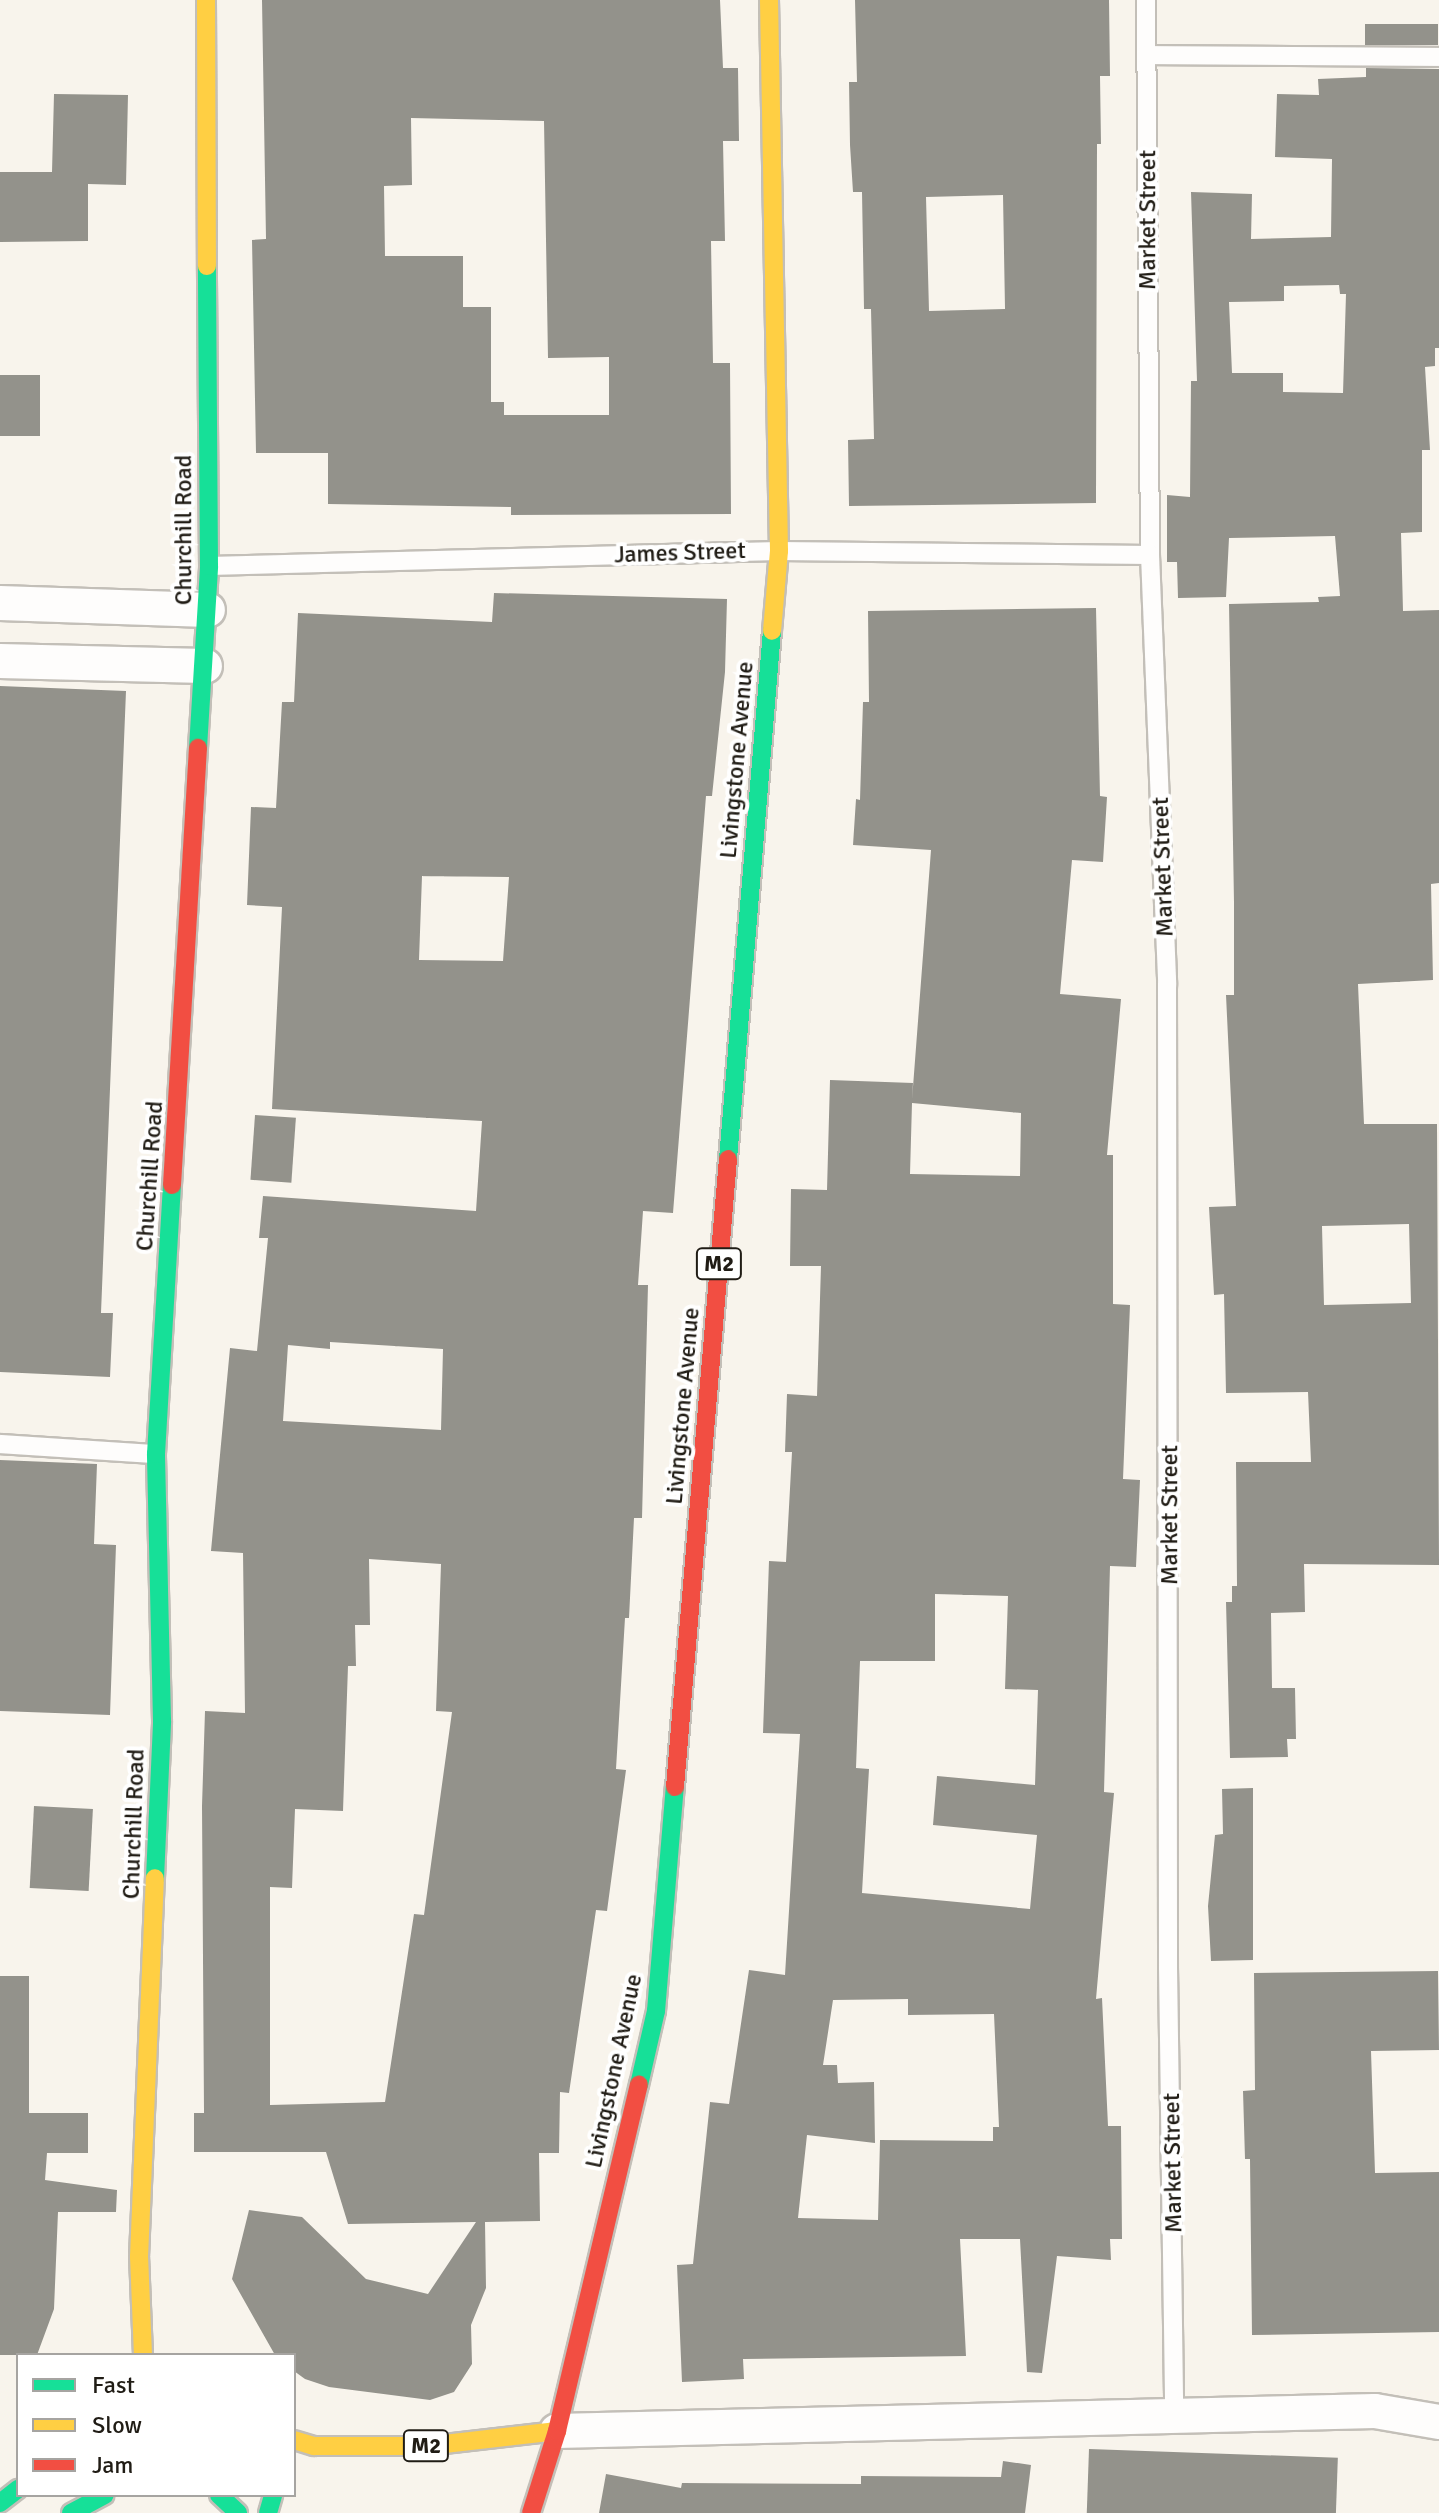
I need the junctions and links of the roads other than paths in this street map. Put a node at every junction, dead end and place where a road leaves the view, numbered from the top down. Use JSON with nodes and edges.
{"nodes":[{"id":1,"x":206,"y":0,"type":"edge"},
{"id":2,"x":769,"y":0,"type":"edge"},
{"id":3,"x":1146,"y":0,"type":"edge"},
{"id":4,"x":1146,"y":55,"type":"junction"},
{"id":5,"x":1439,"y":57,"type":"edge"},
{"id":6,"x":779,"y":551,"type":"junction"},
{"id":7,"x":1150,"y":555,"type":"junction"},
{"id":8,"x":209,"y":566,"type":"junction"},
{"id":9,"x":0,"y":603,"type":"edge"},
{"id":10,"x":208,"y":610,"type":"junction"},
{"id":11,"x":0,"y":618,"type":"edge"},
{"id":12,"x":0,"y":661,"type":"edge"},
{"id":13,"x":205,"y":666,"type":"junction"},
{"id":14,"x":0,"y":1444,"type":"edge"},
{"id":15,"x":156,"y":1454,"type":"junction"},
{"id":16,"x":143,"y":2353,"type":"edge"},
{"id":17,"x":1174,"y":2414,"type":"junction"},
{"id":18,"x":1439,"y":2422,"type":"edge"},
{"id":19,"x":557,"y":2431,"type":"junction"},
{"id":20,"x":296,"y":2441,"type":"edge"},
{"id":21,"x":314,"y":2446,"type":"junction"},
{"id":22,"x":296,"y":2465,"type":"edge"},
{"id":23,"x":16,"y":2491,"type":"edge"},
{"id":24,"x":101,"y":2497,"type":"edge"},
{"id":25,"x":221,"y":2497,"type":"edge"},
{"id":26,"x":0,"y":2503,"type":"edge"},
{"id":27,"x":71,"y":2513,"type":"edge"},
{"id":28,"x":238,"y":2513,"type":"edge"},
{"id":29,"x":531,"y":2513,"type":"edge"}],
"edges":[{"from":1,"to":8,"type":"highway","name":"Churchill Road"},
{"from":2,"to":6,"type":"highway","name":"Livingstone Avenue","number":"M2"},
{"from":3,"to":4,"type":"lane","name":"Market Street"},
{"from":4,"to":5,"type":"lane"},
{"from":4,"to":7,"type":"lane","name":"Market Street"},
{"from":6,"to":7,"type":"lane","name":"James Street"},
{"from":6,"to":8,"type":"lane","name":"James Street"},
{"from":6,"to":19,"type":"highway","name":"Livingstone Avenue","number":"M2"},
{"from":7,"to":17,"type":"lane","name":"Market Street"},
{"from":8,"to":10,"type":"highway","name":"Churchill Road"},
{"from":9,"to":10,"type":"street"},
{"from":9,"to":11,"type":"street"},
{"from":10,"to":13,"type":"highway","name":"Churchill Road"},
{"from":12,"to":13,"type":"street"},
{"from":13,"to":15,"type":"highway","name":"Churchill Road"},
{"from":14,"to":15,"type":"lane"},
{"from":15,"to":16,"type":"highway","name":"Churchill Road"},
{"from":17,"to":18,"type":"street"},
{"from":17,"to":19,"type":"street"},
{"from":19,"to":21,"type":"highway","number":"M2"},
{"from":19,"to":29,"type":"highway","name":"Livingstone Avenue","number":"M2"},
{"from":20,"to":21,"type":"highway","number":"M2"},
{"from":21,"to":22,"type":"highway"},
{"from":23,"to":26,"type":"highway"},
{"from":24,"to":27,"type":"highway"},
{"from":25,"to":28,"type":"highway"}]}
